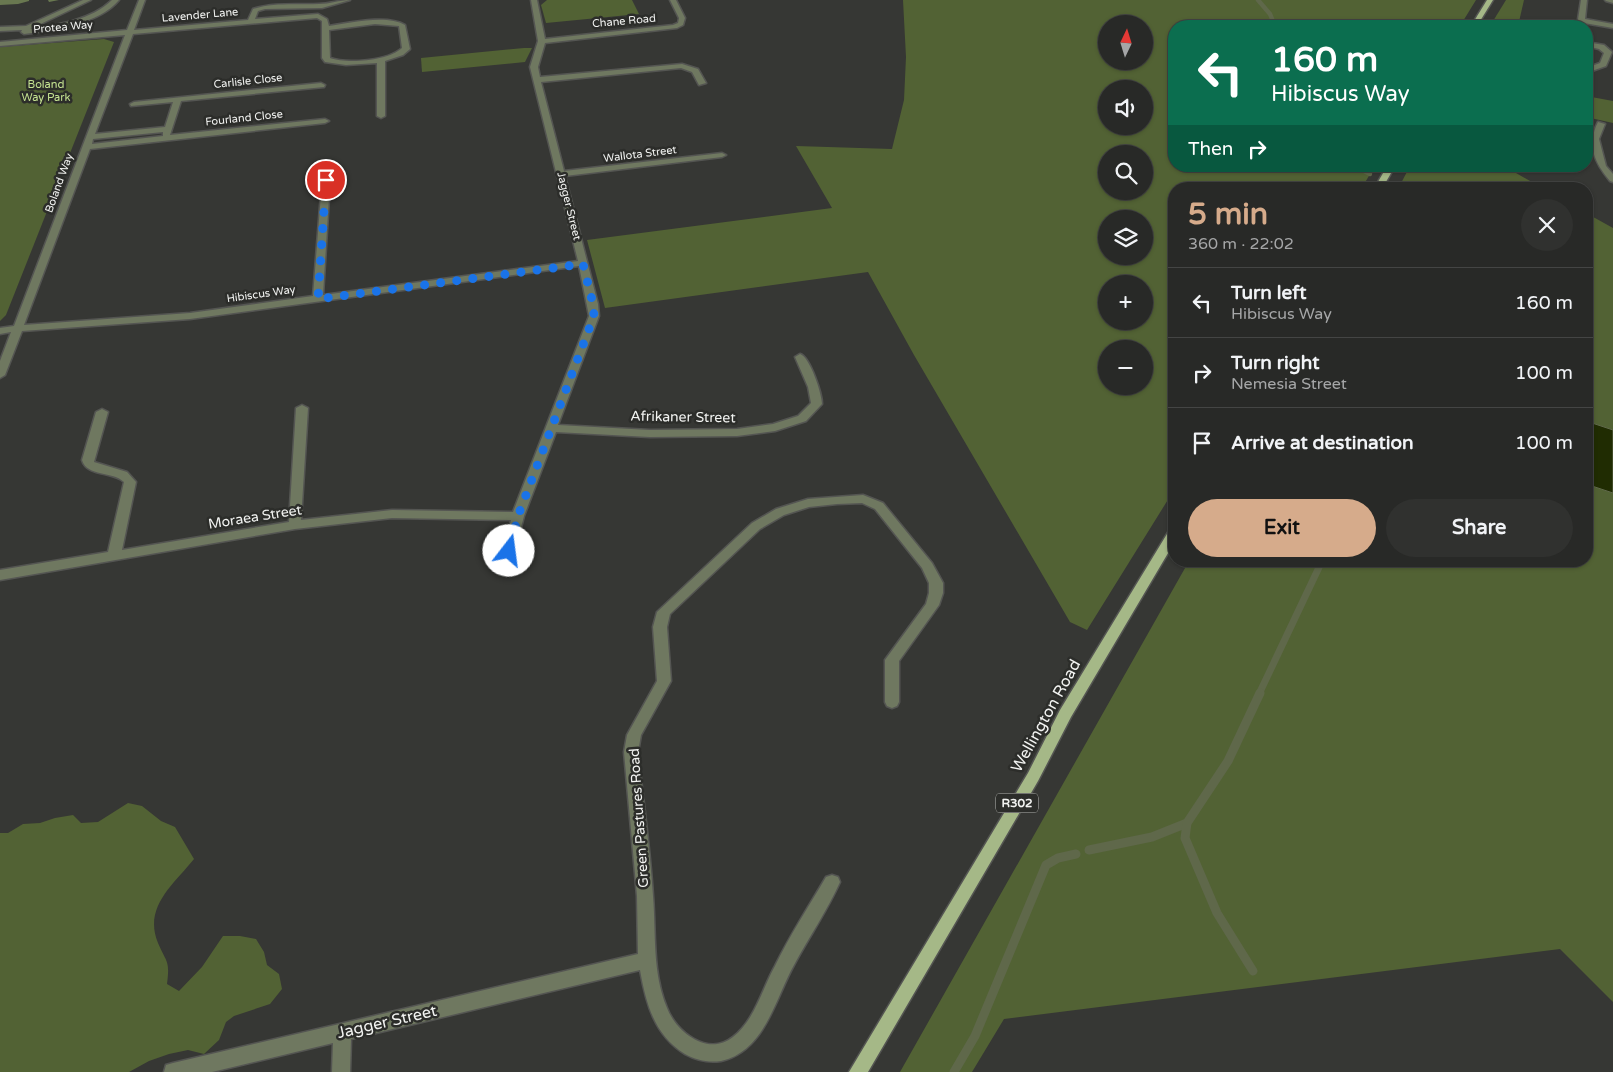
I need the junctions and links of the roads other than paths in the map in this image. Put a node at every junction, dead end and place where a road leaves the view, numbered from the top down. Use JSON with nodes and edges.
{"nodes":[{"id":1,"x":88,"y":0,"type":"edge"},
{"id":2,"x":116,"y":0,"type":"edge"},
{"id":3,"x":142,"y":0,"type":"edge"},
{"id":4,"x":347,"y":0,"type":"edge"},
{"id":5,"x":534,"y":0,"type":"edge"},
{"id":6,"x":673,"y":0,"type":"edge"},
{"id":7,"x":1490,"y":0,"type":"edge"},
{"id":8,"x":1584,"y":0,"type":"edge"},
{"id":9,"x":1608,"y":0,"type":"edge"},
{"id":10,"x":1613,"y":1,"type":"edge"},
{"id":11,"x":1478,"y":20,"type":"edge"},
{"id":12,"x":1581,"y":20,"type":"edge"},
{"id":13,"x":251,"y":21,"type":"junction"},
{"id":14,"x":1593,"y":24,"type":"edge"},
{"id":15,"x":1613,"y":26,"type":"edge"},
{"id":16,"x":326,"y":28,"type":"junction"},
{"id":17,"x":0,"y":29,"type":"edge"},
{"id":18,"x":26,"y":30,"type":"junction"},
{"id":19,"x":129,"y":33,"type":"junction"},
{"id":20,"x":542,"y":40,"type":"junction"},
{"id":21,"x":18,"y":43,"type":"junction"},
{"id":22,"x":0,"y":44,"type":"edge"},
{"id":23,"x":1593,"y":45,"type":"edge"},
{"id":24,"x":381,"y":60,"type":"junction"},
{"id":25,"x":1595,"y":67,"type":"edge"},
{"id":26,"x":537,"y":80,"type":"junction"},
{"id":27,"x":702,"y":83,"type":"dead end"},
{"id":28,"x":321,"y":85,"type":"dead end"},
{"id":29,"x":178,"y":100,"type":"junction"},
{"id":30,"x":134,"y":104,"type":"dead end"},
{"id":31,"x":381,"y":116,"type":"dead end"},
{"id":32,"x":325,"y":121,"type":"dead end"},
{"id":33,"x":1601,"y":124,"type":"dead end"},
{"id":34,"x":168,"y":128,"type":"junction"},
{"id":35,"x":89,"y":137,"type":"junction"},
{"id":36,"x":165,"y":138,"type":"junction"},
{"id":37,"x":85,"y":147,"type":"junction"},
{"id":38,"x":722,"y":155,"type":"dead end"},
{"id":39,"x":1600,"y":156,"type":"junction"},
{"id":40,"x":1613,"y":160,"type":"edge"},
{"id":41,"x":560,"y":174,"type":"junction"},
{"id":42,"x":1613,"y":179,"type":"edge"},
{"id":43,"x":326,"y":180,"type":"dead end"},
{"id":44,"x":583,"y":264,"type":"junction"},
{"id":45,"x":318,"y":299,"type":"junction"},
{"id":46,"x":18,"y":328,"type":"junction"},
{"id":47,"x":0,"y":331,"type":"edge"},
{"id":48,"x":800,"y":358,"type":"dead end"},
{"id":49,"x":0,"y":375,"type":"edge"},
{"id":50,"x":302,"y":408,"type":"dead end"},
{"id":51,"x":102,"y":412,"type":"dead end"},
{"id":52,"x":551,"y":428,"type":"junction"},
{"id":53,"x":518,"y":516,"type":"junction"},
{"id":54,"x":295,"y":524,"type":"junction"},
{"id":55,"x":1168,"y":542,"type":"edge"},
{"id":56,"x":509,"y":551,"type":"dead end"},
{"id":57,"x":114,"y":556,"type":"junction"},
{"id":58,"x":0,"y":575,"type":"edge"},
{"id":59,"x":892,"y":702,"type":"dead end"},
{"id":60,"x":832,"y":882,"type":"dead end"},
{"id":61,"x":647,"y":960,"type":"junction"},
{"id":62,"x":342,"y":1032,"type":"junction"},
{"id":63,"x":173,"y":1072,"type":"edge"},
{"id":64,"x":341,"y":1072,"type":"edge"},
{"id":65,"x":858,"y":1072,"type":"edge"}],
"edges":[{"from":1,"to":18,"type":"street"},
{"from":2,"to":18,"type":"street"},
{"from":3,"to":19,"type":"street","name":"Boland Way"},
{"from":4,"to":13,"type":"street"},
{"from":5,"to":20,"type":"street","name":"Jagger Street"},
{"from":6,"to":20,"type":"street","name":"Chane Road"},
{"from":7,"to":11,"type":"main road"},
{"from":8,"to":12,"type":"street"},
{"from":9,"to":10,"type":"street"},
{"from":13,"to":16,"type":"street","name":"Lavender Lane"},
{"from":13,"to":19,"type":"street","name":"Lavender Lane"},
{"from":14,"to":15,"type":"street"},
{"from":16,"to":24,"type":"street"},
{"from":16,"to":24,"type":"street"},
{"from":17,"to":18,"type":"street"},
{"from":18,"to":21,"type":"street"},
{"from":19,"to":21,"type":"street","name":"Protea Way"},
{"from":19,"to":35,"type":"street","name":"Boland Way"},
{"from":20,"to":26,"type":"street","name":"Jagger Street"},
{"from":21,"to":22,"type":"street","name":"Protea Way"},
{"from":23,"to":25,"type":"street"},
{"from":24,"to":31,"type":"street"},
{"from":26,"to":27,"type":"street"},
{"from":26,"to":41,"type":"street","name":"Jagger Street"},
{"from":28,"to":29,"type":"street","name":"Carlisle Close"},
{"from":29,"to":30,"type":"street","name":"Carlisle Close"},
{"from":29,"to":34,"type":"street"},
{"from":32,"to":36,"type":"street","name":"Fourland Close"},
{"from":33,"to":39,"type":"street"},
{"from":34,"to":35,"type":"street"},
{"from":34,"to":36,"type":"street"},
{"from":35,"to":37,"type":"street","name":"Boland Way"},
{"from":36,"to":37,"type":"street","name":"Fourland Close"},
{"from":37,"to":46,"type":"street","name":"Boland Way"},
{"from":38,"to":41,"type":"street","name":"Wallota Street"},
{"from":39,"to":40,"type":"street"},
{"from":39,"to":42,"type":"street"},
{"from":41,"to":44,"type":"street","name":"Jagger Street"},
{"from":43,"to":45,"type":"street"},
{"from":44,"to":45,"type":"street","name":"Hibiscus Way"},
{"from":44,"to":52,"type":"street","name":"Jagger Street"},
{"from":45,"to":46,"type":"street","name":"Hibiscus Way"},
{"from":46,"to":47,"type":"street","name":"Hibiscus Way"},
{"from":46,"to":49,"type":"street","name":"Boland Way"},
{"from":48,"to":52,"type":"street","name":"Afrikaner Street"},
{"from":50,"to":54,"type":"street"},
{"from":51,"to":57,"type":"street"},
{"from":52,"to":53,"type":"street","name":"Jagger Street"},
{"from":53,"to":54,"type":"street","name":"Moraea Street"},
{"from":53,"to":56,"type":"street","name":"Jagger Street"},
{"from":54,"to":57,"type":"street","name":"Moraea Street"},
{"from":55,"to":65,"type":"main road","name":"Wellington Road","number":"R302"},
{"from":57,"to":58,"type":"street","name":"Moraea Street"},
{"from":59,"to":61,"type":"street","name":"Green Pastures Road"},
{"from":60,"to":61,"type":"street","name":"Green Pastures Road"},
{"from":61,"to":62,"type":"street","name":"Jagger Street"},
{"from":62,"to":63,"type":"street","name":"Jagger Street"},
{"from":62,"to":64,"type":"street"}]}
